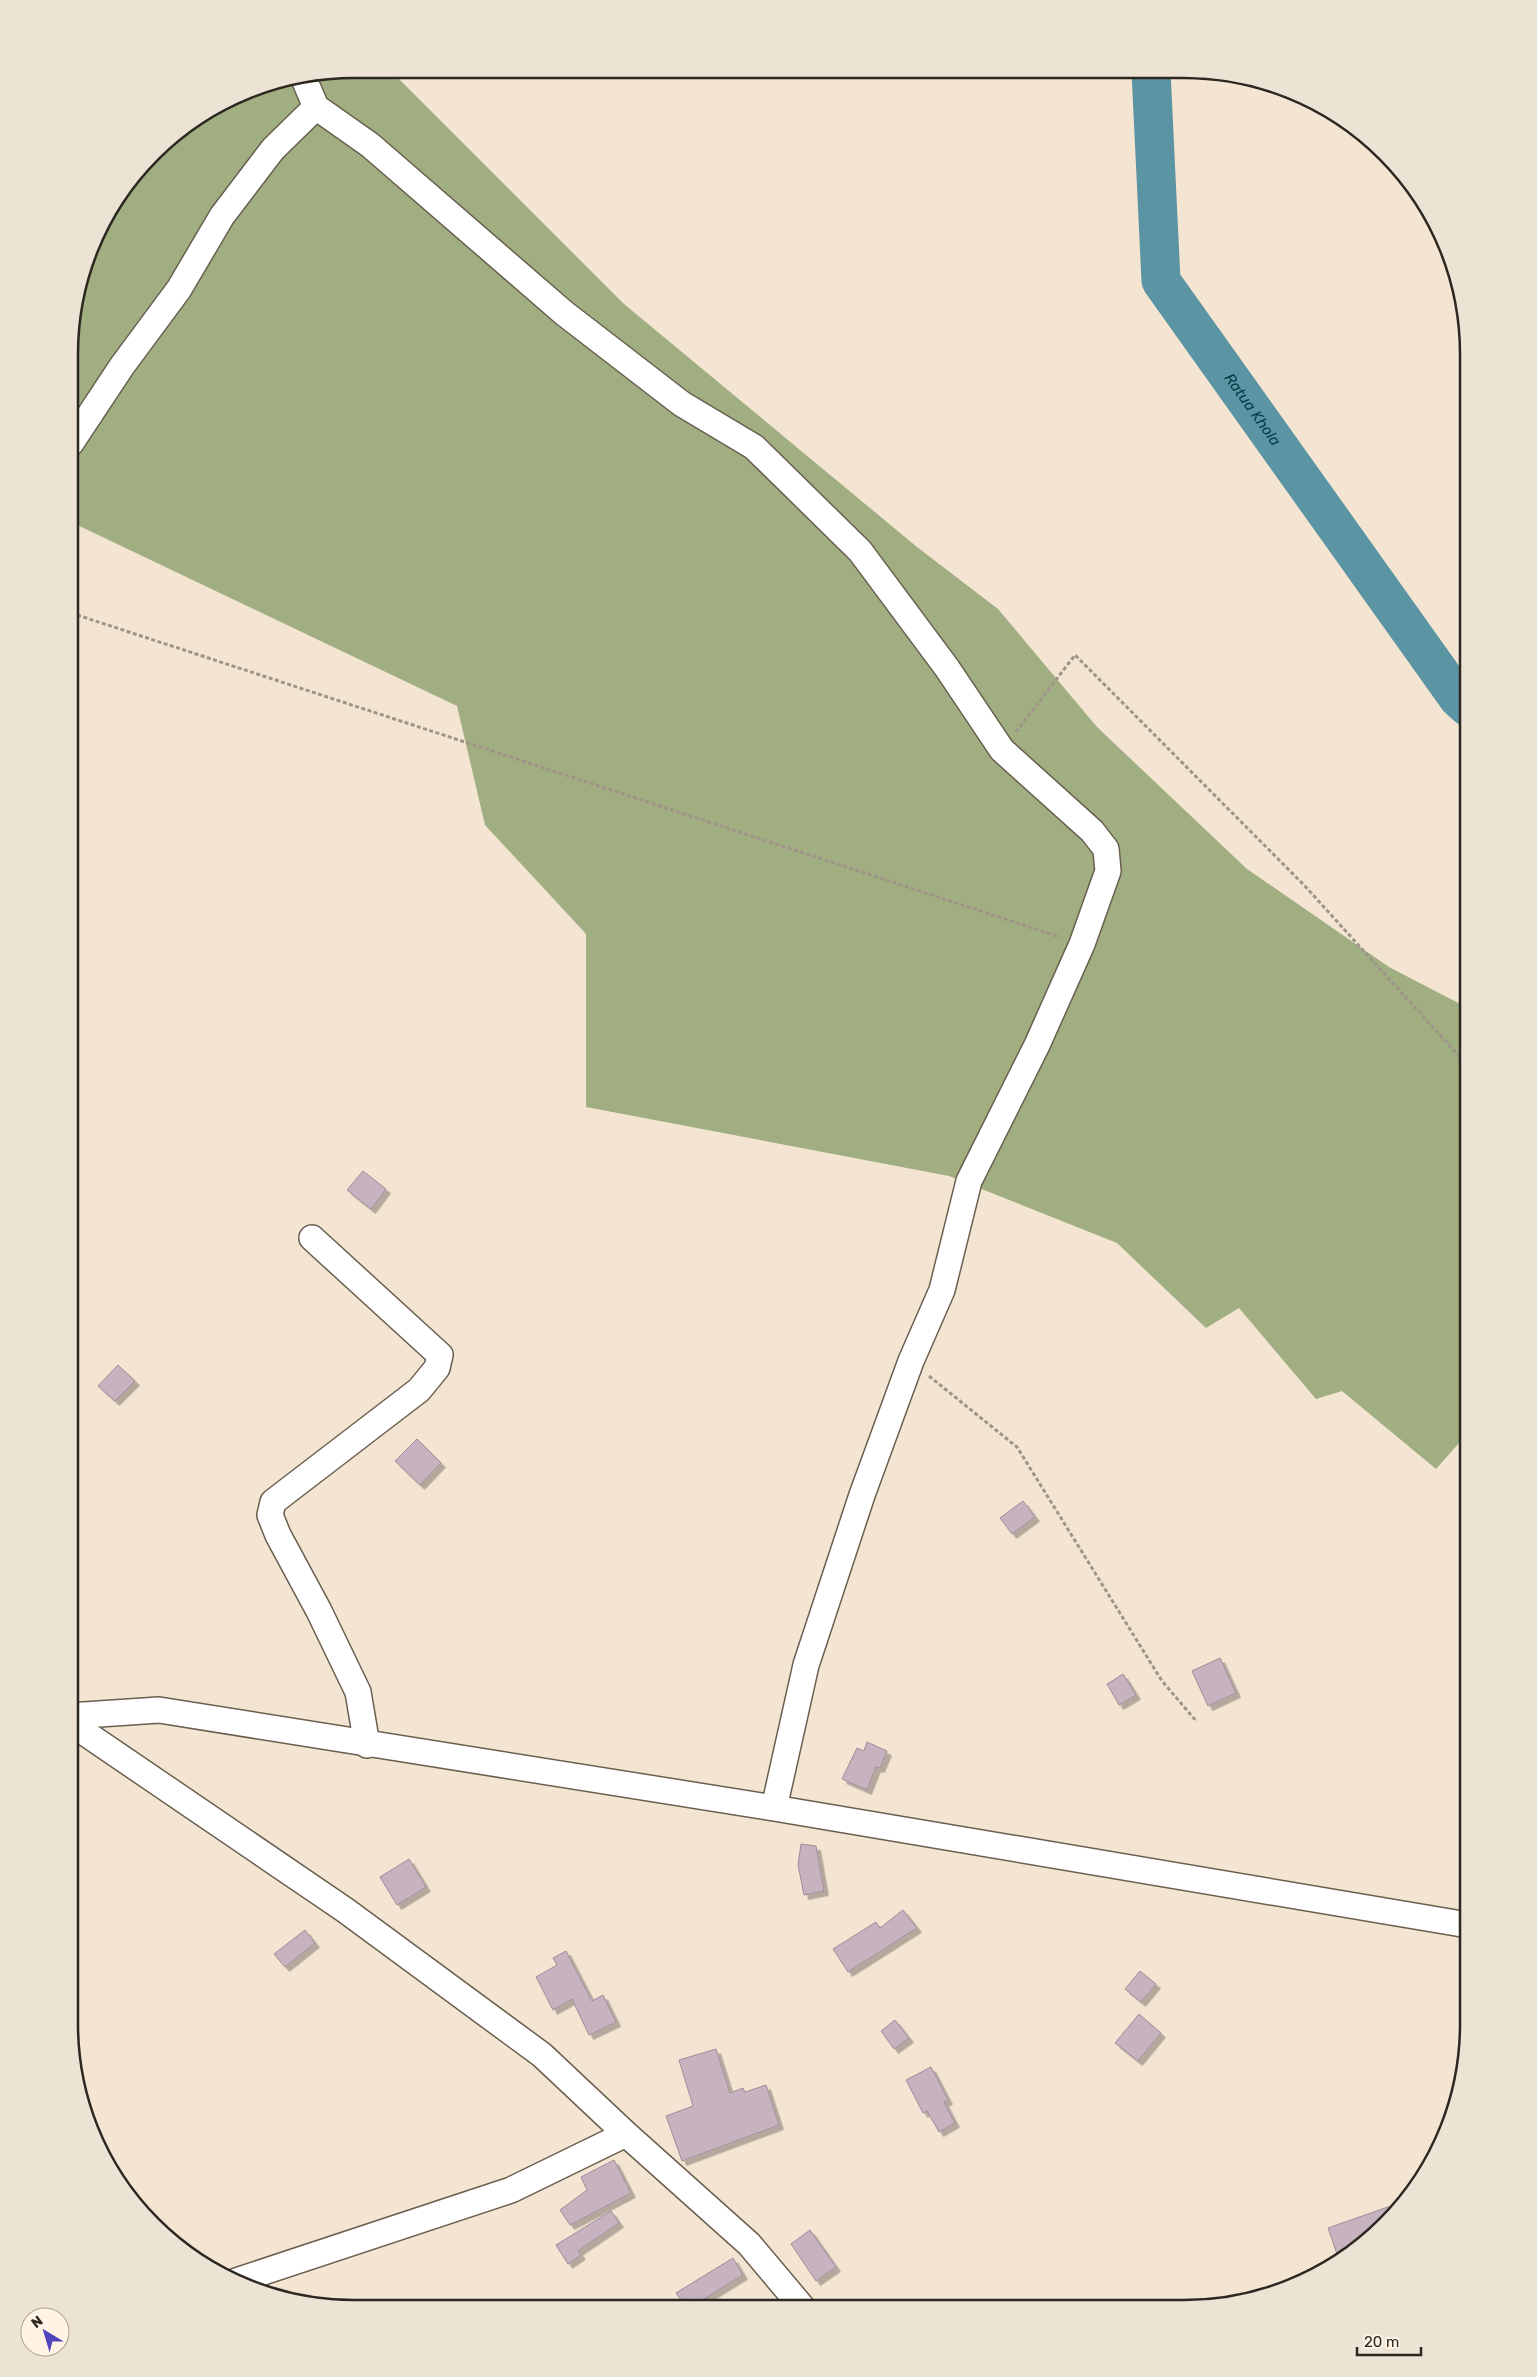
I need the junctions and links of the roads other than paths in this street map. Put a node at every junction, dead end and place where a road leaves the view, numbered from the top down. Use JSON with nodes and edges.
{"nodes":[{"id":1,"x":305,"y":82,"type":"edge"},
{"id":2,"x":316,"y":107,"type":"junction"},
{"id":3,"x":78,"y":432,"type":"edge"},
{"id":4,"x":312,"y":1238,"type":"dead end"},
{"id":5,"x":78,"y":1715,"type":"edge"},
{"id":6,"x":78,"y":1728,"type":"edge"},
{"id":7,"x":367,"y":1745,"type":"junction"},
{"id":8,"x":774,"y":1808,"type":"junction"},
{"id":9,"x":1460,"y":1923,"type":"edge"},
{"id":10,"x":626,"y":2134,"type":"junction"},
{"id":11,"x":248,"y":2278,"type":"edge"},
{"id":12,"x":796,"y":2300,"type":"edge"}],
"edges":[{"from":1,"to":2,"type":"street"},
{"from":2,"to":3,"type":"street"},
{"from":2,"to":8,"type":"street"},
{"from":4,"to":7,"type":"street"},
{"from":5,"to":7,"type":"street"},
{"from":6,"to":10,"type":"street"},
{"from":7,"to":8,"type":"street"},
{"from":8,"to":9,"type":"street"},
{"from":10,"to":11,"type":"street"},
{"from":10,"to":12,"type":"street"}]}
